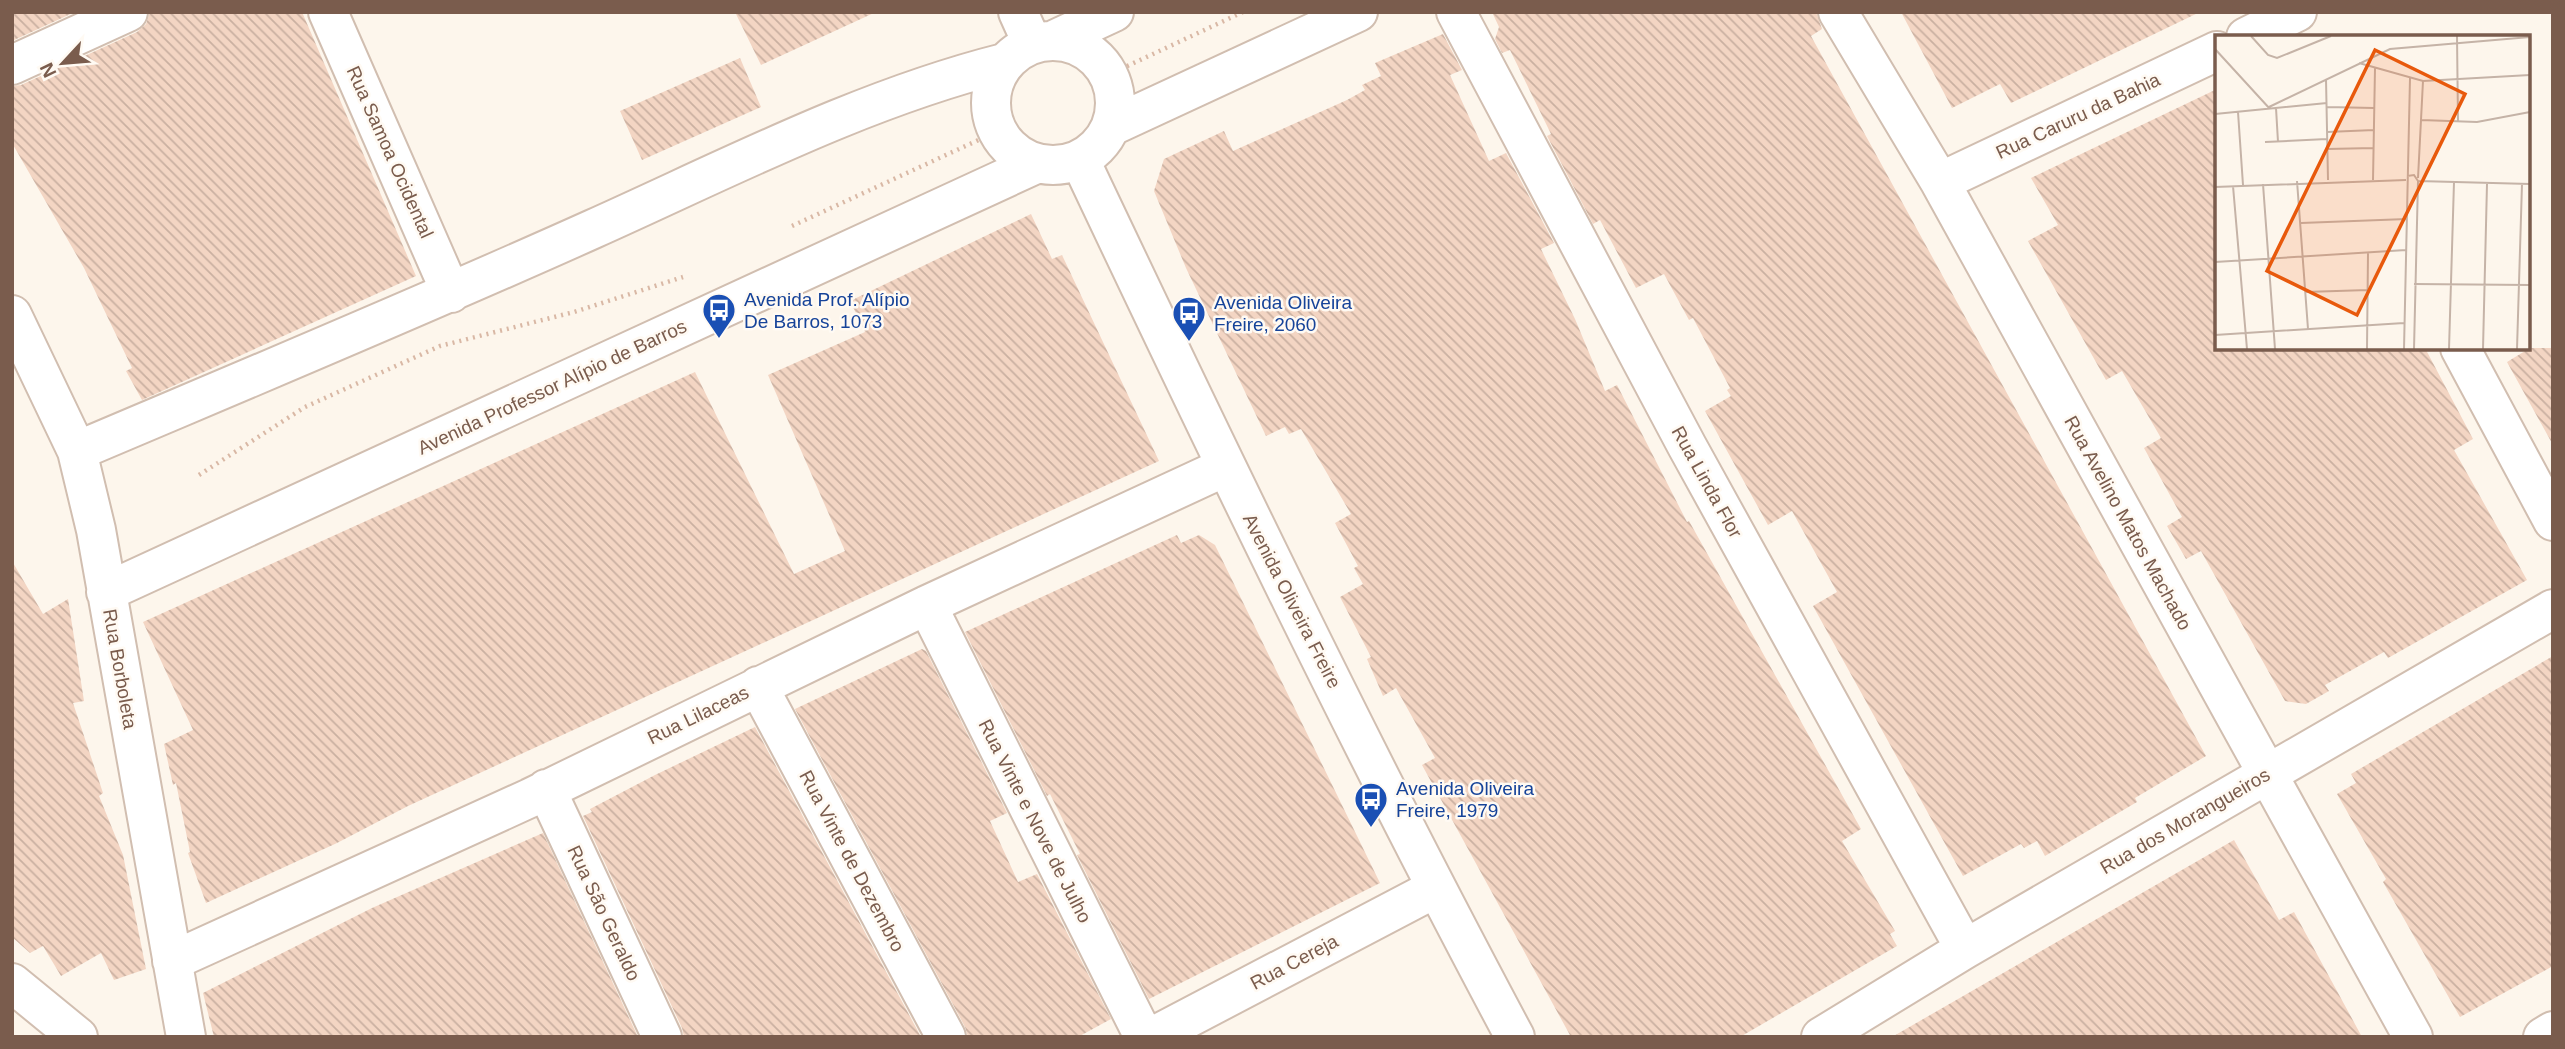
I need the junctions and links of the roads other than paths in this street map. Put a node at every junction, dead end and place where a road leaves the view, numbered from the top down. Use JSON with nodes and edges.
{"nodes":[{"id":1,"x":128,"y":12,"type":"edge"},
{"id":2,"x":328,"y":12,"type":"edge"},
{"id":3,"x":1114,"y":12,"type":"edge"},
{"id":4,"x":1358,"y":12,"type":"edge"},
{"id":5,"x":1456,"y":12,"type":"edge"},
{"id":6,"x":1838,"y":12,"type":"edge"},
{"id":7,"x":2291,"y":23,"type":"edge"},
{"id":8,"x":2252,"y":35,"type":"edge"},
{"id":9,"x":1027,"y":40,"type":"edge"},
{"id":10,"x":2215,"y":52,"type":"edge"},
{"id":11,"x":12,"y":65,"type":"edge"},
{"id":12,"x":1112,"y":126,"type":"junction"},
{"id":13,"x":1080,"y":160,"type":"junction"},
{"id":14,"x":1036,"y":164,"type":"junction"},
{"id":15,"x":1940,"y":182,"type":"junction"},
{"id":16,"x":451,"y":293,"type":"junction"},
{"id":17,"x":12,"y":315,"type":"edge"},
{"id":18,"x":2461,"y":350,"type":"edge"},
{"id":19,"x":77,"y":451,"type":"junction"},
{"id":20,"x":1224,"y":467,"type":"junction"},
{"id":21,"x":2553,"y":521,"type":"edge"},
{"id":22,"x":106,"y":592,"type":"junction"},
{"id":23,"x":926,"y":605,"type":"junction"},
{"id":24,"x":2553,"y":609,"type":"edge"},
{"id":25,"x":758,"y":686,"type":"junction"},
{"id":26,"x":2267,"y":774,"type":"junction"},
{"id":27,"x":546,"y":789,"type":"junction"},
{"id":28,"x":1436,"y":888,"type":"junction"},
{"id":29,"x":1965,"y":949,"type":"junction"},
{"id":30,"x":172,"y":961,"type":"junction"},
{"id":31,"x":12,"y":983,"type":"edge"},
{"id":32,"x":2553,"y":1031,"type":"edge"},
{"id":33,"x":78,"y":1037,"type":"edge"},
{"id":34,"x":186,"y":1037,"type":"edge"},
{"id":35,"x":662,"y":1037,"type":"edge"},
{"id":36,"x":946,"y":1037,"type":"edge"},
{"id":37,"x":1144,"y":1037,"type":"edge"},
{"id":38,"x":1152,"y":1037,"type":"edge"},
{"id":39,"x":1515,"y":1037,"type":"edge"},
{"id":40,"x":1821,"y":1037,"type":"edge"},
{"id":41,"x":2413,"y":1037,"type":"edge"},
{"id":42,"x":2543,"y":1037,"type":"edge"}],
"edges":[{"from":1,"to":11,"type":"street"},
{"from":2,"to":16,"type":"street","name":"Rua Samoa Ocidental"},
{"from":3,"to":9,"type":"street"},
{"from":4,"to":12,"type":"street"},
{"from":5,"to":29,"type":"street","name":"Rua Linda Flor"},
{"from":6,"to":15,"type":"street","name":"Rua Avelino Matos Machado"},
{"from":7,"to":8,"type":"street"},
{"from":9,"to":12,"type":"street"},
{"from":9,"to":14,"type":"street"},
{"from":9,"to":16,"type":"street"},
{"from":10,"to":15,"type":"street","name":"Rua Caruru da Bahia"},
{"from":12,"to":13,"type":"street"},
{"from":13,"to":14,"type":"street"},
{"from":13,"to":20,"type":"street","name":"Avenida Oliveira Freire"},
{"from":14,"to":22,"type":"street","name":"Avenida Professor Alípio de Barros"},
{"from":15,"to":26,"type":"street","name":"Rua Avelino Matos Machado"},
{"from":16,"to":19,"type":"street"},
{"from":17,"to":19,"type":"street","name":"Rua Borboleta"},
{"from":18,"to":21,"type":"street"},
{"from":19,"to":22,"type":"street","name":"Rua Borboleta"},
{"from":20,"to":23,"type":"street","name":"Rua Lilaceas"},
{"from":20,"to":28,"type":"street","name":"Avenida Oliveira Freire"},
{"from":22,"to":30,"type":"street","name":"Rua Borboleta"},
{"from":23,"to":25,"type":"street","name":"Rua Lilaceas"},
{"from":23,"to":37,"type":"street","name":"Rua Vinte e Nove de Julho"},
{"from":24,"to":26,"type":"street","name":"Rua dos Morangueiros"},
{"from":25,"to":27,"type":"street","name":"Rua Lilaceas"},
{"from":25,"to":36,"type":"street","name":"Rua Vinte de Dezembro"},
{"from":26,"to":29,"type":"street","name":"Rua dos Morangueiros"},
{"from":26,"to":41,"type":"street","name":"Rua Avelino Matos Machado"},
{"from":27,"to":30,"type":"street","name":"Rua Lilaceas"},
{"from":27,"to":35,"type":"street","name":"Rua São Geraldo"},
{"from":28,"to":38,"type":"street","name":"Rua Cereja"},
{"from":28,"to":39,"type":"street","name":"Avenida Oliveira Freire"},
{"from":29,"to":40,"type":"street","name":"Rua dos Morangueiros"},
{"from":30,"to":34,"type":"street","name":"Rua Borboleta"},
{"from":31,"to":33,"type":"street"},
{"from":32,"to":42,"type":"street"}]}
